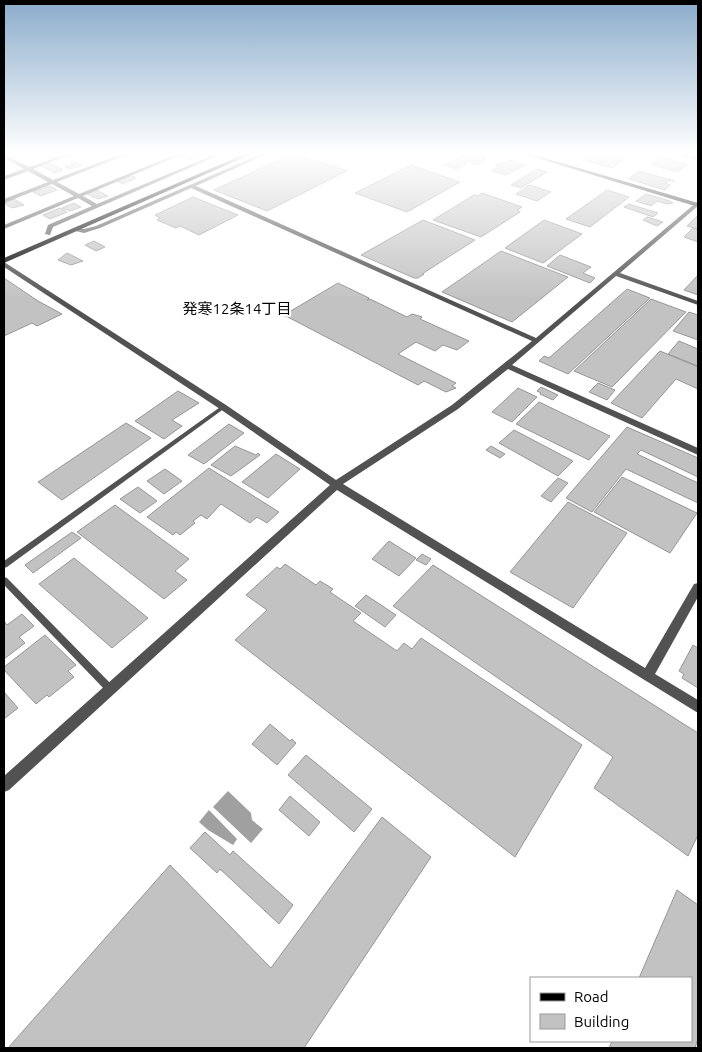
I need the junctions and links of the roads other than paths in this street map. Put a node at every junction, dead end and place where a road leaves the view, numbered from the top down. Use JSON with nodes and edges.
{"nodes":[{"id":1,"x":63,"y":202,"type":"edge"},
{"id":2,"x":90,"y":202,"type":"edge"},
{"id":3,"x":106,"y":202,"type":"edge"},
{"id":4,"x":121,"y":202,"type":"edge"},
{"id":5,"x":137,"y":202,"type":"edge"},
{"id":6,"x":155,"y":202,"type":"edge"},
{"id":7,"x":227,"y":202,"type":"edge"},
{"id":8,"x":698,"y":204,"type":"edge"},
{"id":9,"x":97,"y":206,"type":"junction"},
{"id":10,"x":4,"y":226,"type":"edge"},
{"id":11,"x":74,"y":230,"type":"junction"},
{"id":12,"x":48,"y":234,"type":"junction"},
{"id":13,"x":4,"y":254,"type":"edge"},
{"id":14,"x":4,"y":262,"type":"edge"},
{"id":15,"x":616,"y":274,"type":"junction"},
{"id":16,"x":698,"y":302,"type":"edge"},
{"id":17,"x":537,"y":341,"type":"junction"},
{"id":18,"x":506,"y":365,"type":"junction"},
{"id":19,"x":223,"y":408,"type":"junction"},
{"id":20,"x":698,"y":452,"type":"edge"},
{"id":21,"x":337,"y":484,"type":"junction"},
{"id":22,"x":4,"y":565,"type":"edge"},
{"id":23,"x":4,"y":580,"type":"edge"},
{"id":24,"x":698,"y":587,"type":"edge"},
{"id":25,"x":648,"y":675,"type":"junction"},
{"id":26,"x":110,"y":689,"type":"junction"},
{"id":27,"x":698,"y":707,"type":"edge"},
{"id":28,"x":4,"y":785,"type":"edge"}],
"edges":[{"from":1,"to":10,"type":"street"},
{"from":2,"to":9,"type":"street"},
{"from":3,"to":9,"type":"street"},
{"from":4,"to":12,"type":"main road"},
{"from":5,"to":11,"type":"main road"},
{"from":6,"to":11,"type":"street"},
{"from":7,"to":17,"type":"street"},
{"from":8,"to":15,"type":"street"},
{"from":9,"to":12,"type":"street"},
{"from":11,"to":14,"type":"main road"},
{"from":12,"to":13,"type":"main road"},
{"from":14,"to":19,"type":"street"},
{"from":15,"to":16,"type":"street"},
{"from":15,"to":17,"type":"street"},
{"from":17,"to":18,"type":"street"},
{"from":18,"to":20,"type":"street"},
{"from":18,"to":21,"type":"street"},
{"from":19,"to":21,"type":"street"},
{"from":19,"to":22,"type":"lane"},
{"from":21,"to":25,"type":"street"},
{"from":21,"to":26,"type":"street"},
{"from":23,"to":26,"type":"lane"},
{"from":24,"to":25,"type":"street"},
{"from":25,"to":27,"type":"street"},
{"from":26,"to":28,"type":"street"}]}
